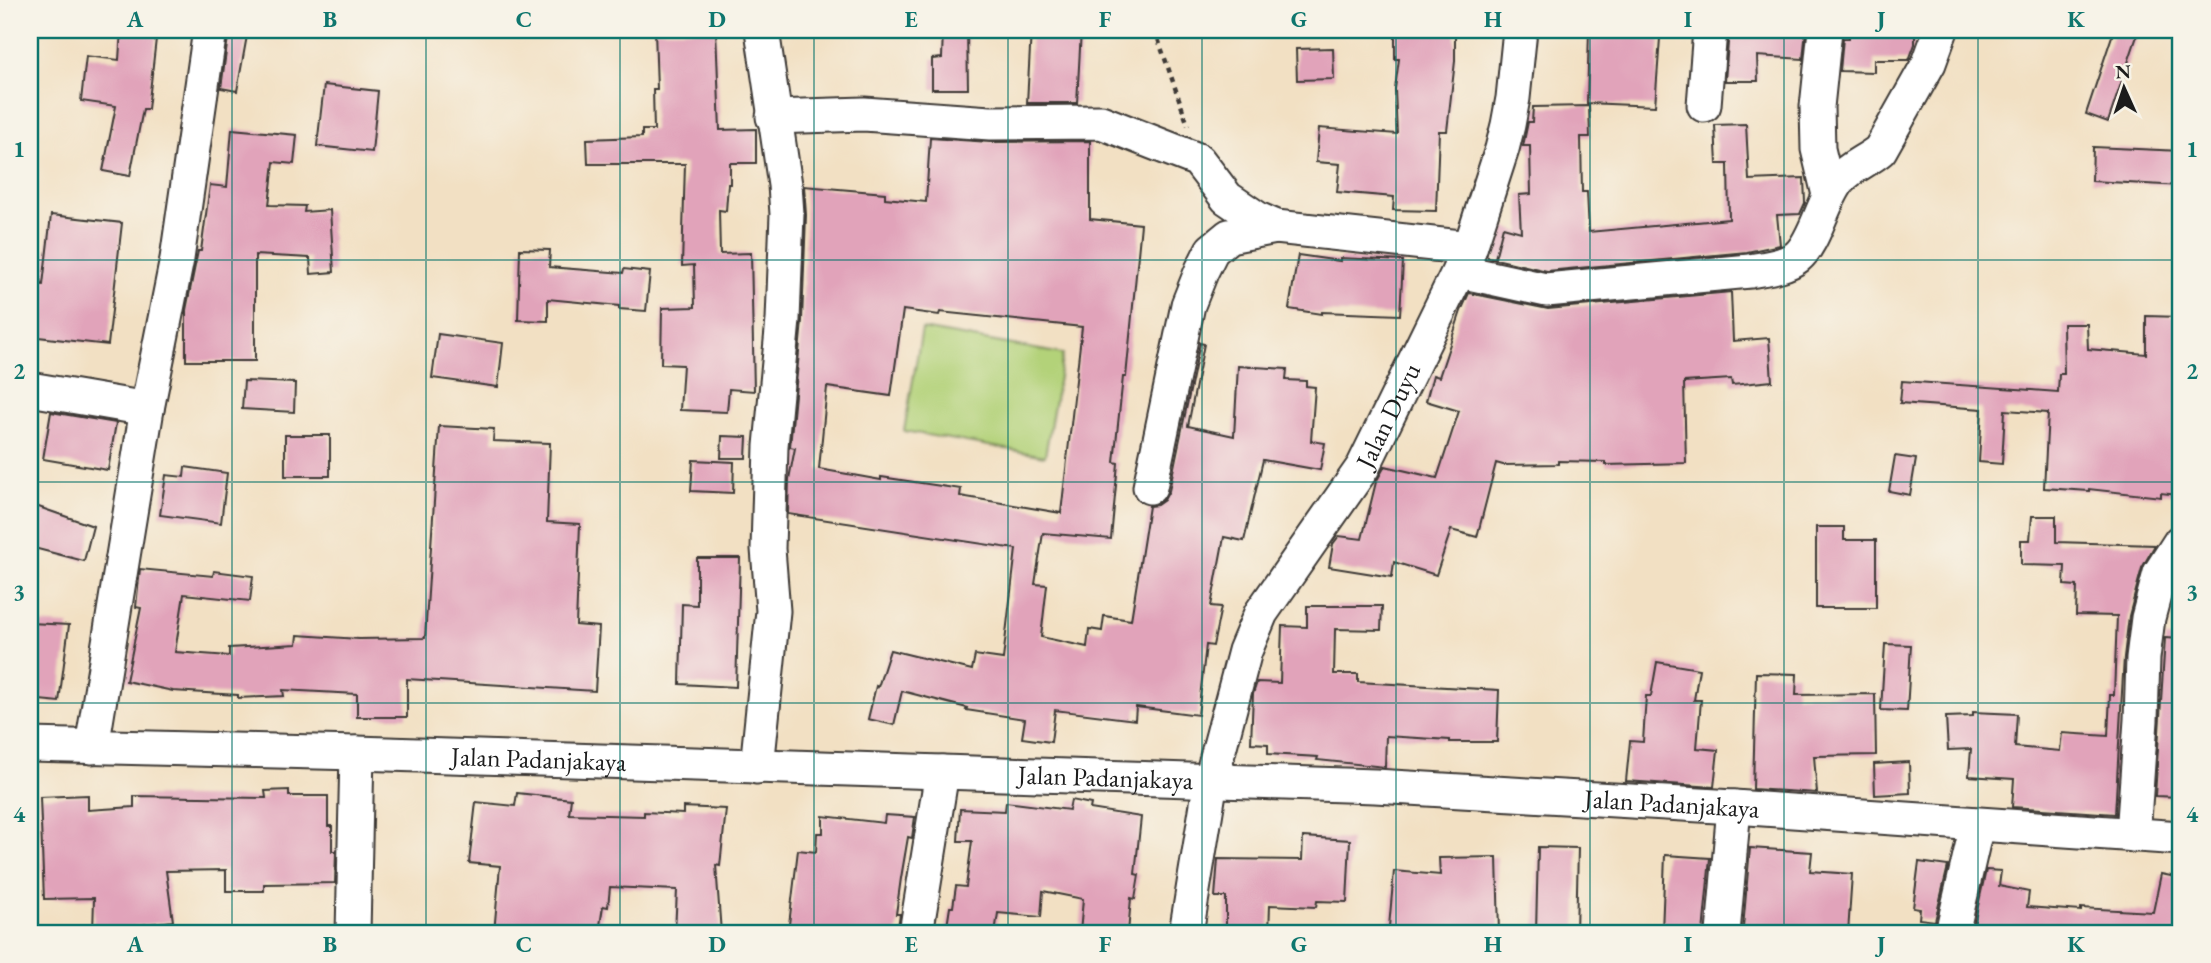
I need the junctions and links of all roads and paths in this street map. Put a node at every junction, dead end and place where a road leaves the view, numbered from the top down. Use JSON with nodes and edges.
{"nodes":[{"id":1,"x":210,"y":30,"type":"edge"},
{"id":2,"x":762,"y":30,"type":"edge"},
{"id":3,"x":1155,"y":30,"type":"edge"},
{"id":4,"x":1520,"y":30,"type":"edge"},
{"id":5,"x":1710,"y":30,"type":"edge"},
{"id":6,"x":1825,"y":30,"type":"edge"},
{"id":7,"x":1941,"y":30,"type":"edge"},
{"id":8,"x":1704,"y":105,"type":"dead end"},
{"id":9,"x":773,"y":117,"type":"junction"},
{"id":10,"x":1198,"y":160,"type":"junction"},
{"id":11,"x":1829,"y":195,"type":"junction"},
{"id":12,"x":1276,"y":226,"type":"junction"},
{"id":13,"x":1464,"y":259,"type":"junction"},
{"id":14,"x":30,"y":389,"type":"edge"},
{"id":15,"x":147,"y":409,"type":"junction"},
{"id":16,"x":1150,"y":488,"type":"dead end"},
{"id":17,"x":2180,"y":542,"type":"edge"},
{"id":18,"x":30,"y":745,"type":"edge"},
{"id":19,"x":92,"y":747,"type":"junction"},
{"id":20,"x":357,"y":753,"type":"junction"},
{"id":21,"x":757,"y":767,"type":"junction"},
{"id":22,"x":942,"y":772,"type":"junction"},
{"id":23,"x":1211,"y":780,"type":"junction"},
{"id":24,"x":1734,"y":807,"type":"junction"},
{"id":25,"x":1977,"y":825,"type":"junction"},
{"id":26,"x":2133,"y":835,"type":"junction"},
{"id":27,"x":2181,"y":838,"type":"edge"},
{"id":28,"x":353,"y":933,"type":"edge"},
{"id":29,"x":916,"y":933,"type":"edge"},
{"id":30,"x":1186,"y":933,"type":"edge"},
{"id":31,"x":1723,"y":933,"type":"edge"},
{"id":32,"x":1952,"y":933,"type":"edge"}],
"edges":[{"from":1,"to":15,"type":"street"},
{"from":2,"to":9,"type":"street"},
{"from":3,"to":10,"type":"path"},
{"from":4,"to":13,"type":"street","name":"Jalan Duyu"},
{"from":5,"to":8,"type":"street"},
{"from":6,"to":11,"type":"street"},
{"from":7,"to":11,"type":"street"},
{"from":9,"to":10,"type":"street"},
{"from":9,"to":21,"type":"street"},
{"from":10,"to":12,"type":"street"},
{"from":11,"to":13,"type":"street"},
{"from":12,"to":13,"type":"street"},
{"from":12,"to":16,"type":"street"},
{"from":13,"to":23,"type":"street","name":"Jalan Duyu"},
{"from":14,"to":15,"type":"street"},
{"from":15,"to":19,"type":"street"},
{"from":17,"to":26,"type":"street"},
{"from":18,"to":19,"type":"street","name":"Jalan Padanjakaya"},
{"from":19,"to":20,"type":"street","name":"Jalan Padanjakaya"},
{"from":20,"to":21,"type":"street","name":"Jalan Padanjakaya"},
{"from":20,"to":28,"type":"street"},
{"from":21,"to":22,"type":"street","name":"Jalan Padanjakaya"},
{"from":22,"to":23,"type":"street","name":"Jalan Padanjakaya"},
{"from":22,"to":29,"type":"street"},
{"from":23,"to":24,"type":"street","name":"Jalan Padanjakaya"},
{"from":23,"to":30,"type":"street","name":"Jalan Duyu"},
{"from":24,"to":25,"type":"street","name":"Jalan Padanjakaya"},
{"from":24,"to":31,"type":"street"},
{"from":25,"to":26,"type":"street","name":"Jalan Padanjakaya"},
{"from":25,"to":32,"type":"street"},
{"from":26,"to":27,"type":"street","name":"Jalan Padanjakaya"}]}
